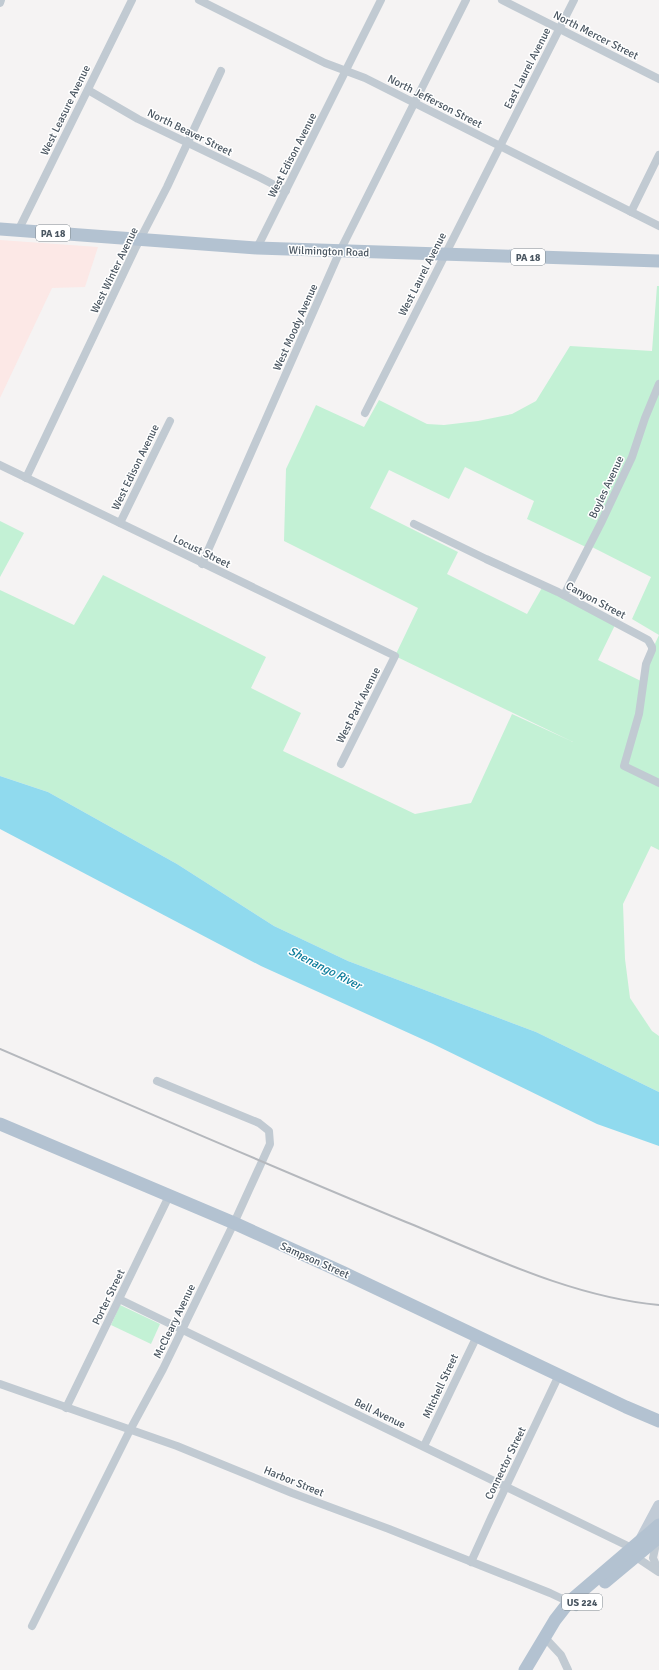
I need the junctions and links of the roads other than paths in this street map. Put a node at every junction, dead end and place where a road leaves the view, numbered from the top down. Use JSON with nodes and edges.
{"nodes":[{"id":1,"x":1,"y":0,"type":"edge"},
{"id":2,"x":132,"y":0,"type":"edge"},
{"id":3,"x":198,"y":0,"type":"edge"},
{"id":4,"x":381,"y":0,"type":"edge"},
{"id":5,"x":466,"y":0,"type":"edge"},
{"id":6,"x":502,"y":0,"type":"edge"},
{"id":7,"x":574,"y":0,"type":"edge"},
{"id":8,"x":0,"y":3,"type":"edge"},
{"id":9,"x":559,"y":29,"type":"junction"},
{"id":10,"x":221,"y":71,"type":"dead end"},
{"id":11,"x":346,"y":71,"type":"junction"},
{"id":12,"x":659,"y":79,"type":"edge"},
{"id":13,"x":88,"y":90,"type":"junction"},
{"id":14,"x":414,"y":103,"type":"junction"},
{"id":15,"x":187,"y":142,"type":"junction"},
{"id":16,"x":500,"y":146,"type":"junction"},
{"id":17,"x":659,"y":154,"type":"edge"},
{"id":18,"x":286,"y":191,"type":"junction"},
{"id":19,"x":631,"y":212,"type":"junction"},
{"id":20,"x":659,"y":226,"type":"edge"},
{"id":21,"x":0,"y":229,"type":"edge"},
{"id":22,"x":18,"y":231,"type":"junction"},
{"id":23,"x":140,"y":240,"type":"junction"},
{"id":24,"x":257,"y":248,"type":"junction"},
{"id":25,"x":340,"y":251,"type":"junction"},
{"id":26,"x":445,"y":254,"type":"junction"},
{"id":27,"x":659,"y":261,"type":"edge"},
{"id":28,"x":659,"y":384,"type":"edge"},
{"id":29,"x":365,"y":413,"type":"dead end"},
{"id":30,"x":170,"y":421,"type":"dead end"},
{"id":31,"x":0,"y":465,"type":"edge"},
{"id":32,"x":26,"y":478,"type":"junction"},
{"id":33,"x":120,"y":523,"type":"junction"},
{"id":34,"x":414,"y":524,"type":"dead end"},
{"id":35,"x":202,"y":564,"type":"junction"},
{"id":36,"x":564,"y":595,"type":"junction"},
{"id":37,"x":395,"y":656,"type":"joint"},
{"id":38,"x":341,"y":764,"type":"dead end"},
{"id":39,"x":659,"y":783,"type":"edge"},
{"id":40,"x":157,"y":1081,"type":"dead end"},
{"id":41,"x":1,"y":1126,"type":"edge"},
{"id":42,"x":169,"y":1196,"type":"junction"},
{"id":43,"x":234,"y":1223,"type":"junction"},
{"id":44,"x":119,"y":1299,"type":"junction"},
{"id":45,"x":182,"y":1329,"type":"junction"},
{"id":46,"x":477,"y":1336,"type":"junction"},
{"id":47,"x":559,"y":1375,"type":"junction"},
{"id":48,"x":0,"y":1384,"type":"edge"},
{"id":49,"x":626,"y":1407,"type":"junction"},
{"id":50,"x":66,"y":1408,"type":"junction"},
{"id":51,"x":659,"y":1421,"type":"edge"},
{"id":52,"x":659,"y":1427,"type":"edge"},
{"id":53,"x":130,"y":1430,"type":"junction"},
{"id":54,"x":424,"y":1446,"type":"junction"},
{"id":55,"x":506,"y":1486,"type":"junction"},
{"id":56,"x":659,"y":1506,"type":"edge"},
{"id":57,"x":659,"y":1532,"type":"edge"},
{"id":58,"x":636,"y":1548,"type":"junction"},
{"id":59,"x":471,"y":1562,"type":"junction"},
{"id":60,"x":659,"y":1572,"type":"edge"},
{"id":61,"x":594,"y":1592,"type":"junction"},
{"id":62,"x":573,"y":1605,"type":"junction"},
{"id":63,"x":32,"y":1626,"type":"dead end"},
{"id":64,"x":547,"y":1640,"type":"junction"},
{"id":65,"x":535,"y":1654,"type":"junction"},
{"id":66,"x":525,"y":1670,"type":"edge"},
{"id":67,"x":568,"y":1670,"type":"edge"}],
"edges":[{"from":1,"to":8,"type":"street"},
{"from":2,"to":13,"type":"street","name":"West Leasure Avenue"},
{"from":3,"to":11,"type":"street","name":"North Jefferson Street"},
{"from":4,"to":11,"type":"street","name":"West Edison Avenue"},
{"from":5,"to":14,"type":"street","name":"West Moody Avenue"},
{"from":6,"to":9,"type":"street","name":"North Mercer Street"},
{"from":7,"to":9,"type":"street","name":"East Laurel Avenue"},
{"from":9,"to":12,"type":"street","name":"North Mercer Street"},
{"from":9,"to":16,"type":"street","name":"East Laurel Avenue"},
{"from":10,"to":15,"type":"street","name":"West Winter Avenue"},
{"from":11,"to":14,"type":"street","name":"North Jefferson Street"},
{"from":11,"to":18,"type":"street","name":"West Edison Avenue"},
{"from":13,"to":15,"type":"street","name":"North Beaver Street"},
{"from":13,"to":22,"type":"street","name":"West Leasure Avenue"},
{"from":14,"to":16,"type":"street","name":"North Jefferson Street"},
{"from":14,"to":25,"type":"street","name":"West Moody Avenue"},
{"from":15,"to":18,"type":"street","name":"North Beaver Street"},
{"from":15,"to":23,"type":"street","name":"West Winter Avenue"},
{"from":16,"to":19,"type":"street","name":"North Jefferson Street"},
{"from":16,"to":26,"type":"street","name":"West Laurel Avenue"},
{"from":17,"to":19,"type":"street"},
{"from":18,"to":24,"type":"street","name":"West Edison Avenue"},
{"from":19,"to":20,"type":"street","name":"North Jefferson Street"},
{"from":21,"to":22,"type":"main road","name":"Wilmington Road","number":"PA 18"},
{"from":22,"to":23,"type":"main road","name":"Wilmington Road","number":"PA 18"},
{"from":23,"to":24,"type":"main road","name":"Wilmington Road","number":"PA 18"},
{"from":23,"to":32,"type":"street","name":"West Winter Avenue"},
{"from":24,"to":25,"type":"main road","name":"Wilmington Road","number":"PA 18"},
{"from":25,"to":26,"type":"main road","name":"Wilmington Road","number":"PA 18"},
{"from":25,"to":35,"type":"street","name":"West Moody Avenue"},
{"from":26,"to":27,"type":"main road","name":"Wilmington Road","number":"PA 18"},
{"from":26,"to":29,"type":"street","name":"West Laurel Avenue"},
{"from":28,"to":36,"type":"street","name":"Boyles Avenue"},
{"from":30,"to":33,"type":"street","name":"West Edison Avenue"},
{"from":31,"to":32,"type":"street","name":"Locust Street"},
{"from":32,"to":33,"type":"street","name":"Locust Street"},
{"from":33,"to":35,"type":"street","name":"Locust Street"},
{"from":34,"to":36,"type":"street","name":"Canyon Street"},
{"from":35,"to":37,"type":"street","name":"Locust Street"},
{"from":36,"to":39,"type":"street","name":"Canyon Street"},
{"from":37,"to":38,"type":"street","name":"West Park Avenue"},
{"from":40,"to":43,"type":"street","name":"McCleary Avenue"},
{"from":41,"to":42,"type":"main road","name":"Sampson Street"},
{"from":42,"to":43,"type":"main road","name":"Sampson Street"},
{"from":42,"to":44,"type":"street","name":"Porter Street"},
{"from":43,"to":45,"type":"street","name":"McCleary Avenue"},
{"from":43,"to":46,"type":"main road","name":"Sampson Street"},
{"from":44,"to":45,"type":"street","name":"Bell Avenue"},
{"from":44,"to":50,"type":"street","name":"Porter Street"},
{"from":45,"to":53,"type":"street","name":"McCleary Avenue"},
{"from":45,"to":54,"type":"street","name":"Bell Avenue"},
{"from":46,"to":47,"type":"main road","name":"Sampson Street"},
{"from":46,"to":54,"type":"street","name":"Mitchell Street"},
{"from":47,"to":49,"type":"main road","name":"Sampson Street"},
{"from":47,"to":55,"type":"street","name":"Connector Street"},
{"from":48,"to":50,"type":"street","name":"Harbor Street"},
{"from":49,"to":51,"type":"main road","name":"Sampson Street"},
{"from":49,"to":52,"type":"main road","name":"Sampson Street"},
{"from":50,"to":53,"type":"street","name":"Harbor Street"},
{"from":53,"to":59,"type":"street","name":"Harbor Street"},
{"from":53,"to":63,"type":"street","name":"McCleary Avenue"},
{"from":54,"to":55,"type":"street","name":"Bell Avenue"},
{"from":55,"to":58,"type":"street","name":"Bell Avenue"},
{"from":55,"to":59,"type":"street","name":"Connector Street"},
{"from":56,"to":58,"type":"street"},
{"from":57,"to":58,"type":"main road","number":"US 224"},
{"from":57,"to":60,"type":"street","name":"Bell Avenue"},
{"from":57,"to":61,"type":"main road"},
{"from":58,"to":60,"type":"street","name":"Bell Avenue"},
{"from":58,"to":61,"type":"main road","number":"US 224"},
{"from":58,"to":62,"type":"main road","number":"US 224"},
{"from":59,"to":62,"type":"street","name":"Harbor Street"},
{"from":61,"to":62,"type":"main road","number":"US 224"},
{"from":62,"to":64,"type":"main road","number":"US 224"},
{"from":62,"to":65,"type":"main road","number":"US 224"},
{"from":64,"to":65,"type":"main road","number":"US 224"},
{"from":64,"to":67,"type":"street"},
{"from":65,"to":66,"type":"main road","number":"US 224"}]}
